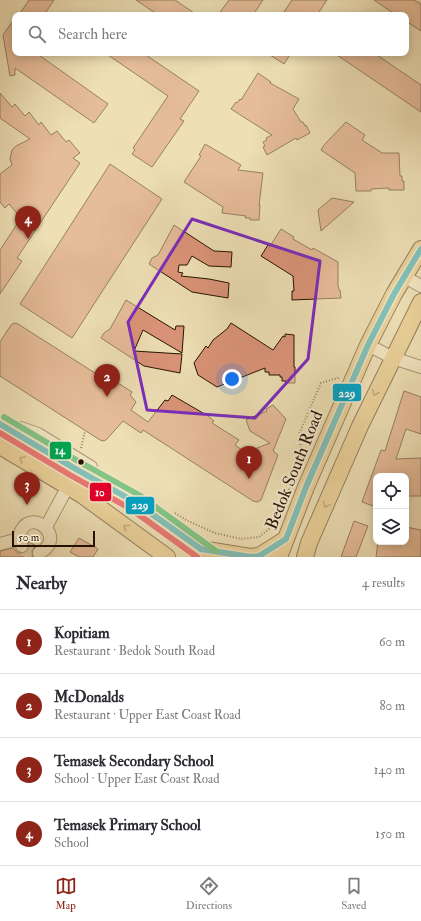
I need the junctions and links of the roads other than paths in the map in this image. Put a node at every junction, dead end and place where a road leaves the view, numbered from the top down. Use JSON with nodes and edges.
{"nodes":[{"id":1,"x":421,"y":249,"type":"edge"},
{"id":2,"x":403,"y":276,"type":"junction"},
{"id":3,"x":421,"y":286,"type":"edge"},
{"id":4,"x":421,"y":302,"type":"edge"},
{"id":5,"x":368,"y":345,"type":"junction"},
{"id":6,"x":393,"y":358,"type":"junction"},
{"id":7,"x":421,"y":368,"type":"edge"},
{"id":8,"x":4,"y":427,"type":"edge"},
{"id":9,"x":0,"y":446,"type":"edge"},
{"id":10,"x":91,"y":467,"type":"dead end"},
{"id":11,"x":68,"y":486,"type":"junction"},
{"id":12,"x":46,"y":527,"type":"junction"},
{"id":13,"x":286,"y":539,"type":"junction"},
{"id":14,"x":0,"y":544,"type":"edge"},
{"id":15,"x":307,"y":552,"type":"edge"},
{"id":16,"x":44,"y":553,"type":"edge"},
{"id":17,"x":206,"y":553,"type":"edge"},
{"id":18,"x":167,"y":557,"type":"edge"},
{"id":19,"x":279,"y":557,"type":"edge"}],
"edges":[{"from":1,"to":2,"type":"main road","name":"Bedok South Road"},
{"from":2,"to":3,"type":"street"},
{"from":2,"to":5,"type":"main road","name":"Bedok South Road"},
{"from":4,"to":6,"type":"main road"},
{"from":5,"to":6,"type":"street"},
{"from":5,"to":13,"type":"main road","name":"Bedok South Road"},
{"from":6,"to":7,"type":"street"},
{"from":6,"to":15,"type":"main road","one_way":true},
{"from":8,"to":10,"type":"street"},
{"from":8,"to":17,"type":"main road"},
{"from":11,"to":9,"type":"main road","one_way":true},
{"from":11,"to":12,"type":"street"},
{"from":18,"to":11,"type":"main road","one_way":true},
{"from":12,"to":14,"type":"street"},
{"from":12,"to":16,"type":"street"},
{"from":13,"to":17,"type":"main road"},
{"from":13,"to":19,"type":"main road","name":"Bedok South Road"}]}
